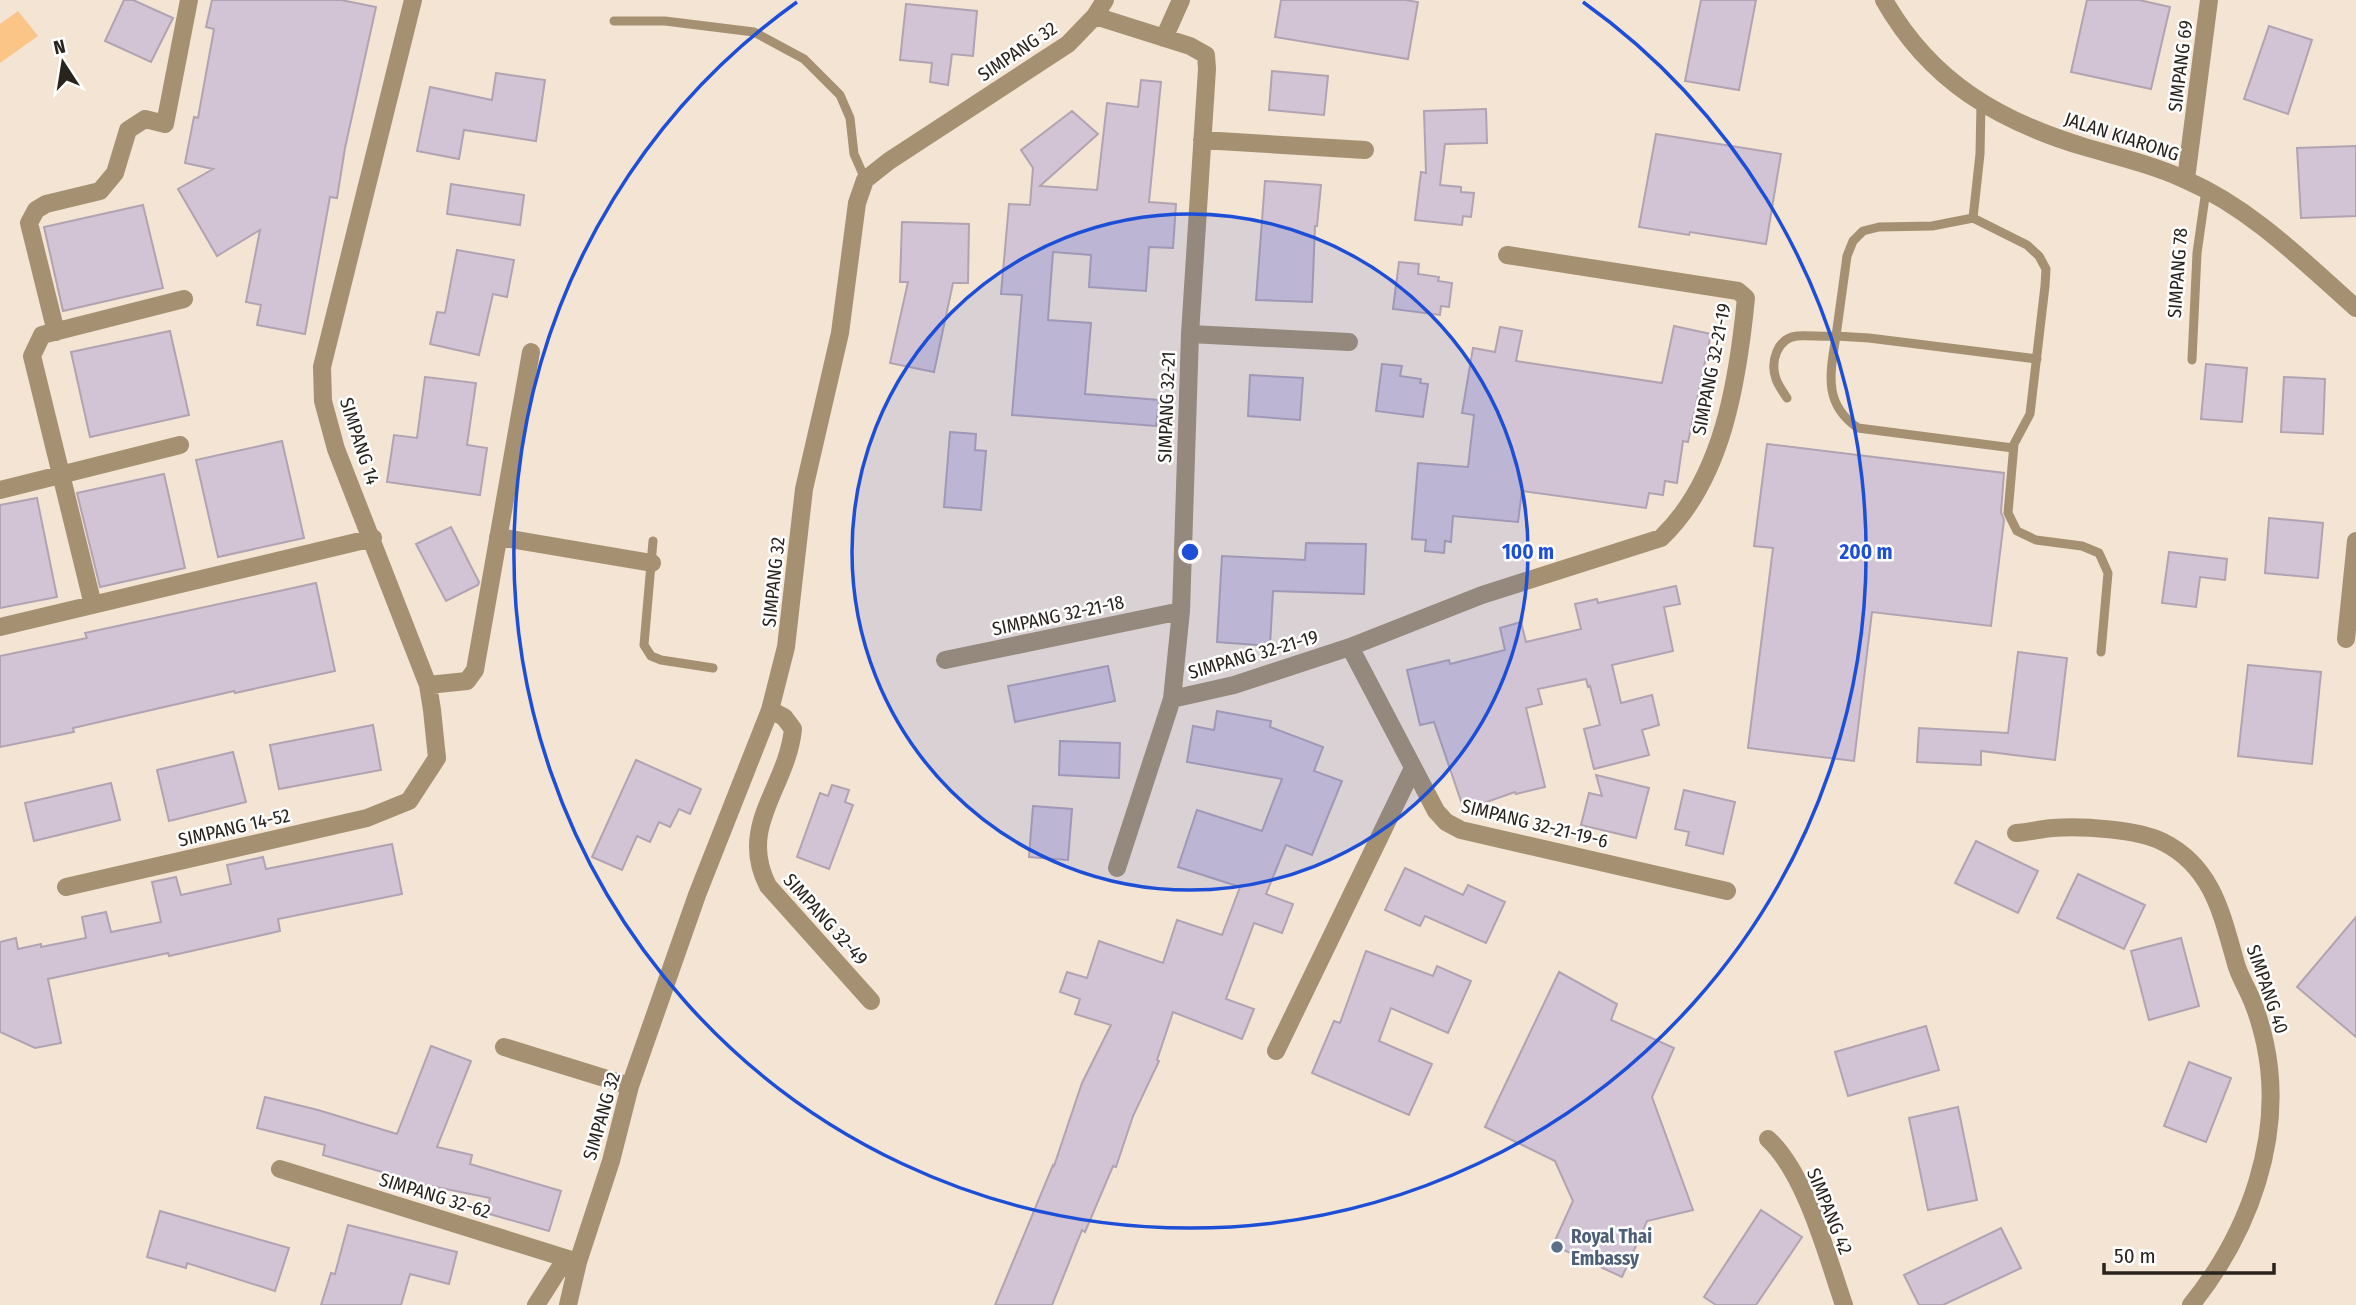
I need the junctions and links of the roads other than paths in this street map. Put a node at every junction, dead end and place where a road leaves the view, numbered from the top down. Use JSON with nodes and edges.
{"nodes":[{"id":1,"x":189,"y":0,"type":"edge"},
{"id":2,"x":413,"y":0,"type":"edge"},
{"id":3,"x":1105,"y":0,"type":"edge"},
{"id":4,"x":1181,"y":0,"type":"edge"},
{"id":5,"x":1884,"y":0,"type":"edge"},
{"id":6,"x":2209,"y":0,"type":"edge"},
{"id":7,"x":1095,"y":16,"type":"junction"},
{"id":8,"x":614,"y":21,"type":"dead end"},
{"id":9,"x":1164,"y":38,"type":"junction"},
{"id":10,"x":1981,"y":104,"type":"junction"},
{"id":11,"x":1202,"y":140,"type":"junction"},
{"id":12,"x":1365,"y":150,"type":"dead end"},
{"id":13,"x":2186,"y":179,"type":"junction"},
{"id":14,"x":866,"y":180,"type":"junction"},
{"id":15,"x":2206,"y":190,"type":"junction"},
{"id":16,"x":1973,"y":218,"type":"junction"},
{"id":17,"x":1507,"y":255,"type":"dead end"},
{"id":18,"x":184,"y":299,"type":"dead end"},
{"id":19,"x":2356,"y":308,"type":"edge"},
{"id":20,"x":55,"y":332,"type":"junction"},
{"id":21,"x":1190,"y":334,"type":"junction"},
{"id":22,"x":1836,"y":336,"type":"junction"},
{"id":23,"x":1349,"y":342,"type":"dead end"},
{"id":24,"x":530,"y":352,"type":"dead end"},
{"id":25,"x":2037,"y":359,"type":"junction"},
{"id":26,"x":2192,"y":360,"type":"dead end"},
{"id":27,"x":1787,"y":398,"type":"dead end"},
{"id":28,"x":180,"y":445,"type":"dead end"},
{"id":29,"x":2013,"y":448,"type":"junction"},
{"id":30,"x":62,"y":475,"type":"junction"},
{"id":31,"x":0,"y":490,"type":"edge"},
{"id":32,"x":498,"y":537,"type":"junction"},
{"id":33,"x":373,"y":538,"type":"junction"},
{"id":34,"x":653,"y":541,"type":"dead end"},
{"id":35,"x":2356,"y":541,"type":"edge"},
{"id":36,"x":652,"y":563,"type":"junction"},
{"id":37,"x":93,"y":605,"type":"junction"},
{"id":38,"x":1181,"y":611,"type":"junction"},
{"id":39,"x":0,"y":627,"type":"edge"},
{"id":40,"x":2346,"y":639,"type":"dead end"},
{"id":41,"x":1350,"y":647,"type":"junction"},
{"id":42,"x":2101,"y":652,"type":"dead end"},
{"id":43,"x":944,"y":660,"type":"dead end"},
{"id":44,"x":713,"y":667,"type":"dead end"},
{"id":45,"x":428,"y":685,"type":"junction"},
{"id":46,"x":1172,"y":699,"type":"junction"},
{"id":47,"x":770,"y":710,"type":"junction"},
{"id":48,"x":1413,"y":768,"type":"junction"},
{"id":49,"x":410,"y":801,"type":"joint"},
{"id":50,"x":2016,"y":833,"type":"dead end"},
{"id":51,"x":1117,"y":868,"type":"dead end"},
{"id":52,"x":66,"y":887,"type":"dead end"},
{"id":53,"x":1727,"y":891,"type":"dead end"},
{"id":54,"x":871,"y":1001,"type":"dead end"},
{"id":55,"x":505,"y":1047,"type":"dead end"},
{"id":56,"x":1276,"y":1051,"type":"dead end"},
{"id":57,"x":631,"y":1086,"type":"junction"},
{"id":58,"x":1768,"y":1139,"type":"dead end"},
{"id":59,"x":280,"y":1169,"type":"dead end"},
{"id":60,"x":578,"y":1262,"type":"junction"},
{"id":61,"x":536,"y":1305,"type":"edge"},
{"id":62,"x":568,"y":1305,"type":"edge"},
{"id":63,"x":1844,"y":1305,"type":"edge"},
{"id":64,"x":2191,"y":1305,"type":"edge"}],
"edges":[{"from":1,"to":20,"type":"street"},
{"from":2,"to":33,"type":"street","name":"SIMPANG 14"},
{"from":3,"to":7,"type":"street","name":"SIMPANG 32"},
{"from":4,"to":9,"type":"street"},
{"from":5,"to":10,"type":"street","name":"JALAN KIARONG"},
{"from":6,"to":13,"type":"street","name":"SIMPANG 69"},
{"from":7,"to":9,"type":"street","name":"SIMPANG 32-21"},
{"from":7,"to":14,"type":"street","name":"SIMPANG 32"},
{"from":8,"to":14,"type":"lane"},
{"from":9,"to":11,"type":"street","name":"SIMPANG 32-21"},
{"from":10,"to":13,"type":"street","name":"JALAN KIARONG"},
{"from":10,"to":16,"type":"lane"},
{"from":11,"to":12,"type":"street"},
{"from":11,"to":21,"type":"street","name":"SIMPANG 32-21"},
{"from":13,"to":15,"type":"street","name":"JALAN KIARONG"},
{"from":14,"to":47,"type":"street","name":"SIMPANG 32"},
{"from":15,"to":19,"type":"street","name":"JALAN KIARONG"},
{"from":15,"to":26,"type":"lane","name":"SIMPANG 78"},
{"from":16,"to":22,"type":"lane"},
{"from":16,"to":25,"type":"lane"},
{"from":17,"to":41,"type":"street","name":"SIMPANG 32-21-19"},
{"from":18,"to":20,"type":"street"},
{"from":20,"to":30,"type":"street"},
{"from":21,"to":23,"type":"street"},
{"from":21,"to":38,"type":"street","name":"SIMPANG 32-21"},
{"from":22,"to":25,"type":"lane"},
{"from":22,"to":27,"type":"lane"},
{"from":22,"to":29,"type":"lane"},
{"from":24,"to":32,"type":"street"},
{"from":25,"to":29,"type":"lane"},
{"from":28,"to":30,"type":"street"},
{"from":29,"to":42,"type":"lane"},
{"from":30,"to":31,"type":"street"},
{"from":30,"to":37,"type":"street"},
{"from":32,"to":36,"type":"street"},
{"from":32,"to":45,"type":"street"},
{"from":33,"to":37,"type":"street"},
{"from":33,"to":45,"type":"street","name":"SIMPANG 14"},
{"from":34,"to":36,"type":"lane"},
{"from":35,"to":40,"type":"street"},
{"from":36,"to":44,"type":"lane"},
{"from":37,"to":39,"type":"street"},
{"from":38,"to":43,"type":"street","name":"SIMPANG 32-21-18"},
{"from":38,"to":46,"type":"street","name":"SIMPANG 32-21"},
{"from":41,"to":46,"type":"street","name":"SIMPANG 32-21-19"},
{"from":41,"to":48,"type":"street","name":"SIMPANG 32-21-19-6"},
{"from":45,"to":49,"type":"street","name":"SIMPANG 14"},
{"from":46,"to":51,"type":"street","name":"SIMPANG 32-21"},
{"from":47,"to":54,"type":"street","name":"SIMPANG 32-49"},
{"from":47,"to":57,"type":"street","name":"SIMPANG 32"},
{"from":48,"to":53,"type":"street","name":"SIMPANG 32-21-19-6"},
{"from":48,"to":56,"type":"street"},
{"from":49,"to":52,"type":"street","name":"SIMPANG 14-52"},
{"from":50,"to":64,"type":"street","name":"SIMPANG 40"},
{"from":55,"to":57,"type":"street"},
{"from":57,"to":60,"type":"street","name":"SIMPANG 32"},
{"from":58,"to":63,"type":"street","name":"SIMPANG 42"},
{"from":59,"to":60,"type":"street","name":"SIMPANG 32-62"},
{"from":60,"to":61,"type":"street"},
{"from":60,"to":62,"type":"street","name":"SIMPANG 32"}]}
